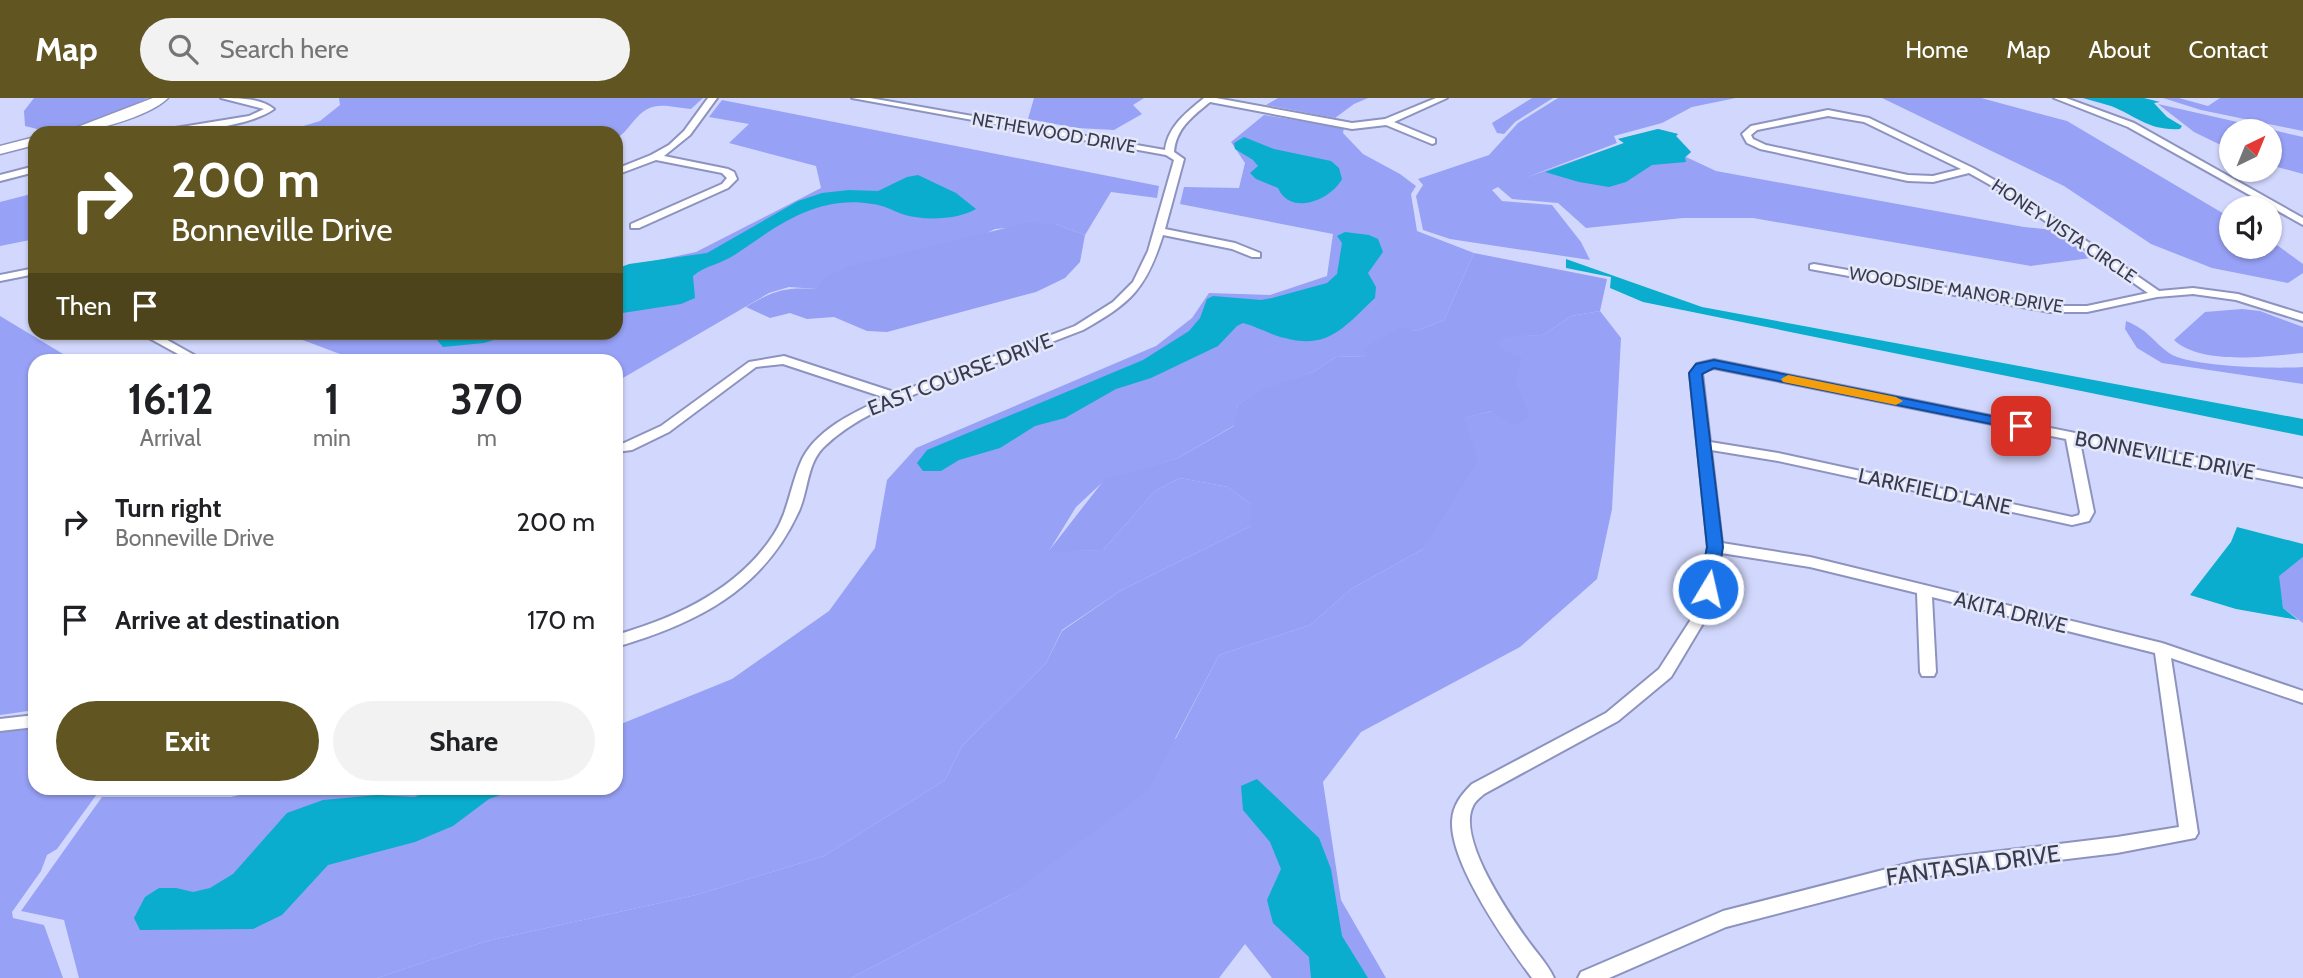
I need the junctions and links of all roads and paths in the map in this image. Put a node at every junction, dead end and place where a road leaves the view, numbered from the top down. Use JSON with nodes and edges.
{"nodes":[{"id":1,"x":162,"y":98,"type":"edge"},
{"id":2,"x":225,"y":98,"type":"edge"},
{"id":3,"x":713,"y":98,"type":"edge"},
{"id":4,"x":856,"y":98,"type":"edge"},
{"id":5,"x":938,"y":98,"type":"edge"},
{"id":6,"x":1443,"y":98,"type":"edge"},
{"id":7,"x":2058,"y":98,"type":"edge"},
{"id":8,"x":1208,"y":99,"type":"edge"},
{"id":9,"x":921,"y":109,"type":"junction"},
{"id":10,"x":1389,"y":123,"type":"junction"},
{"id":11,"x":90,"y":126,"type":"edge"},
{"id":12,"x":204,"y":126,"type":"edge"},
{"id":13,"x":1432,"y":141,"type":"dead end"},
{"id":14,"x":28,"y":143,"type":"edge"},
{"id":15,"x":0,"y":150,"type":"edge"},
{"id":16,"x":1169,"y":153,"type":"junction"},
{"id":17,"x":656,"y":157,"type":"junction"},
{"id":18,"x":623,"y":169,"type":"edge"},
{"id":19,"x":1970,"y":170,"type":"junction"},
{"id":20,"x":28,"y":171,"type":"edge"},
{"id":21,"x":0,"y":178,"type":"edge"},
{"id":22,"x":2303,"y":222,"type":"edge"},
{"id":23,"x":635,"y":226,"type":"dead end"},
{"id":24,"x":1158,"y":231,"type":"junction"},
{"id":25,"x":1256,"y":255,"type":"dead end"},
{"id":26,"x":1814,"y":267,"type":"dead end"},
{"id":27,"x":28,"y":272,"type":"edge"},
{"id":28,"x":0,"y":278,"type":"edge"},
{"id":29,"x":2157,"y":294,"type":"junction"},
{"id":30,"x":2303,"y":318,"type":"edge"},
{"id":31,"x":158,"y":340,"type":"edge"},
{"id":32,"x":185,"y":354,"type":"edge"},
{"id":33,"x":896,"y":397,"type":"junction"},
{"id":34,"x":2072,"y":436,"type":"junction"},
{"id":35,"x":1703,"y":445,"type":"junction"},
{"id":36,"x":623,"y":447,"type":"edge"},
{"id":37,"x":2303,"y":483,"type":"edge"},
{"id":38,"x":1715,"y":547,"type":"junction"},
{"id":39,"x":1924,"y":590,"type":"junction"},
{"id":40,"x":623,"y":639,"type":"edge"},
{"id":41,"x":2162,"y":649,"type":"junction"},
{"id":42,"x":1928,"y":672,"type":"dead end"},
{"id":43,"x":2303,"y":697,"type":"edge"},
{"id":44,"x":28,"y":722,"type":"edge"},
{"id":45,"x":0,"y":725,"type":"edge"},
{"id":46,"x":1544,"y":978,"type":"edge"},
{"id":47,"x":1588,"y":978,"type":"edge"}],
"edges":[{"from":1,"to":11,"type":"street"},
{"from":2,"to":12,"type":"street"},
{"from":3,"to":17,"type":"street"},
{"from":4,"to":9,"type":"street","name":"NETHEWOOD DRIVE"},
{"from":5,"to":9,"type":"street"},
{"from":6,"to":10,"type":"street"},
{"from":7,"to":22,"type":"street"},
{"from":8,"to":10,"type":"street"},
{"from":8,"to":16,"type":"street","name":"EAST COURSE DRIVE"},
{"from":9,"to":16,"type":"street","name":"NETHEWOOD DRIVE"},
{"from":10,"to":13,"type":"street"},
{"from":14,"to":15,"type":"street"},
{"from":16,"to":24,"type":"street","name":"EAST COURSE DRIVE"},
{"from":17,"to":18,"type":"street"},
{"from":17,"to":23,"type":"street"},
{"from":19,"to":19,"type":"street","name":"HONEY VISTA CIRCLE"},
{"from":19,"to":29,"type":"street","name":"HONEY VISTA CIRCLE"},
{"from":20,"to":21,"type":"street"},
{"from":24,"to":25,"type":"street"},
{"from":24,"to":33,"type":"street","name":"EAST COURSE DRIVE"},
{"from":26,"to":29,"type":"street","name":"WOODSIDE MANOR DRIVE"},
{"from":27,"to":28,"type":"street"},
{"from":29,"to":30,"type":"street","name":"WOODSIDE MANOR DRIVE"},
{"from":31,"to":32,"type":"street"},
{"from":33,"to":36,"type":"street"},
{"from":33,"to":40,"type":"street","name":"EAST COURSE DRIVE"},
{"from":34,"to":35,"type":"street","name":"BONNEVILLE DRIVE"},
{"from":34,"to":35,"type":"street","name":"LARKFIELD LANE"},
{"from":34,"to":37,"type":"street","name":"BONNEVILLE DRIVE"},
{"from":35,"to":38,"type":"street","name":"BONNEVILLE DRIVE"},
{"from":38,"to":39,"type":"street","name":"AKITA DRIVE"},
{"from":38,"to":46,"type":"street","name":"BONNEVILLE DRIVE"},
{"from":39,"to":41,"type":"street","name":"AKITA DRIVE"},
{"from":39,"to":42,"type":"street"},
{"from":41,"to":43,"type":"street","name":"AKITA DRIVE"},
{"from":41,"to":47,"type":"street","name":"FANTASIA DRIVE"},
{"from":44,"to":45,"type":"street"}]}
